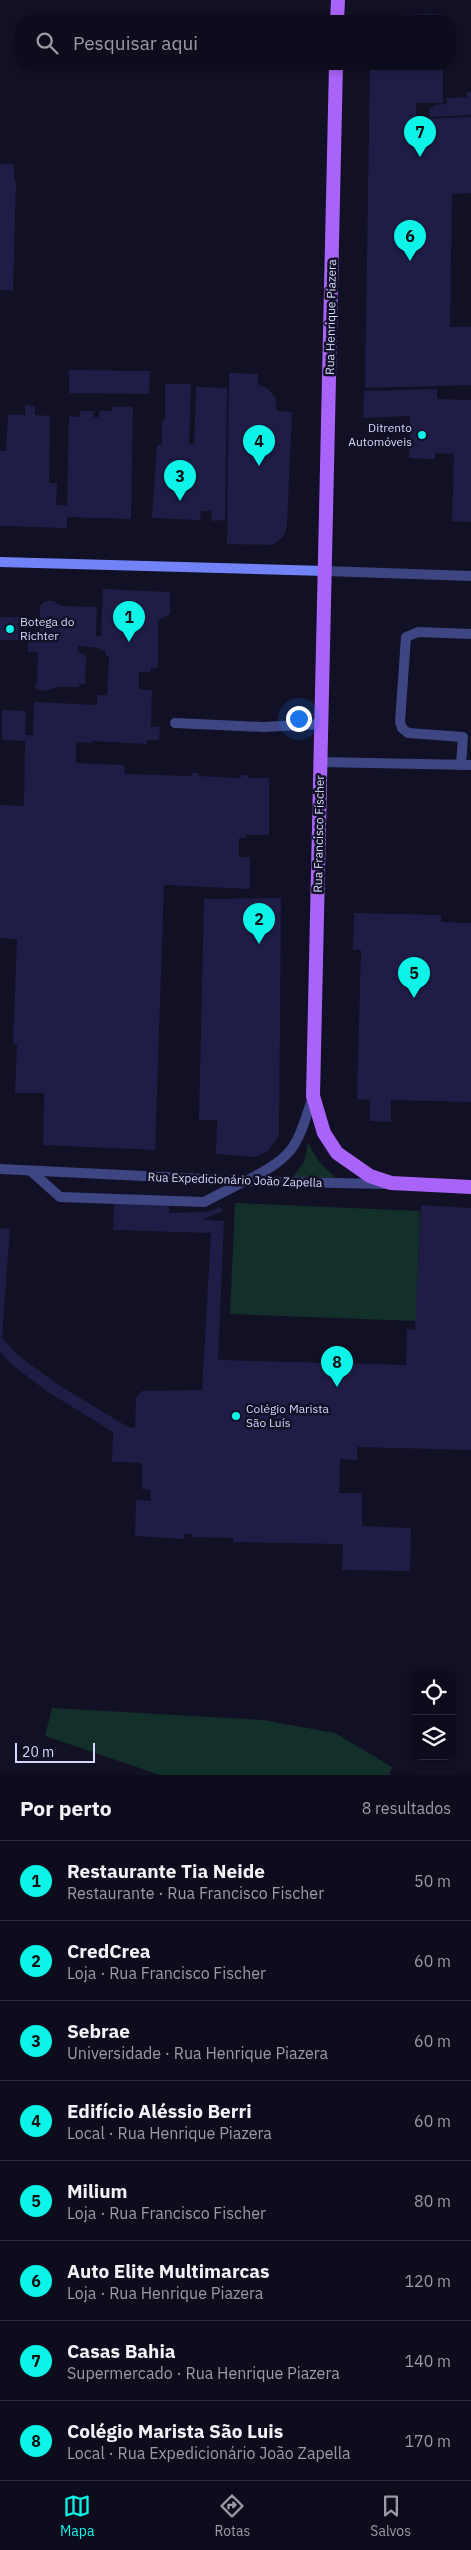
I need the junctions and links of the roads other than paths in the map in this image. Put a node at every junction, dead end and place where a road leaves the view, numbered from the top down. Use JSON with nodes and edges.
{"nodes":[{"id":1,"x":338,"y":0,"type":"edge"},
{"id":2,"x":337,"y":15,"type":"edge"},
{"id":3,"x":336,"y":70,"type":"edge"},
{"id":4,"x":0,"y":562,"type":"edge"},
{"id":5,"x":325,"y":571,"type":"junction"},
{"id":6,"x":471,"y":576,"type":"edge"},
{"id":7,"x":471,"y":634,"type":"edge"},
{"id":8,"x":175,"y":723,"type":"dead end"},
{"id":9,"x":321,"y":724,"type":"junction"},
{"id":10,"x":320,"y":762,"type":"junction"},
{"id":11,"x":466,"y":765,"type":"edge"},
{"id":12,"x":313,"y":1096,"type":"junction"},
{"id":13,"x":0,"y":1169,"type":"edge"},
{"id":14,"x":30,"y":1171,"type":"junction"},
{"id":15,"x":245,"y":1181,"type":"junction"},
{"id":16,"x":391,"y":1184,"type":"junction"},
{"id":17,"x":471,"y":1187,"type":"edge"}],
"edges":[{"from":1,"to":2,"type":"main road"},
{"from":3,"to":5,"type":"main road","name":"Rua Henrique Piazera"},
{"from":4,"to":5,"type":"main road"},
{"from":5,"to":6,"type":"street"},
{"from":5,"to":9,"type":"main road","name":"Rua Francisco Fischer"},
{"from":7,"to":11,"type":"street"},
{"from":8,"to":9,"type":"street"},
{"from":9,"to":10,"type":"main road","name":"Rua Francisco Fischer"},
{"from":10,"to":11,"type":"street"},
{"from":10,"to":12,"type":"main road","name":"Rua Francisco Fischer"},
{"from":12,"to":15,"type":"street","name":"Rua Francisco Fischer"},
{"from":12,"to":16,"type":"main road","name":"Rua Francisco Fischer"},
{"from":13,"to":14,"type":"street","name":"Rua Expedicionário João Zapella"},
{"from":14,"to":15,"type":"street","name":"Rua Expedicionário João Zapella"},
{"from":14,"to":15,"type":"street","name":"Rua Francisco Fischer"},
{"from":15,"to":16,"type":"street","name":"Rua Expedicionário João Zapella"},
{"from":16,"to":17,"type":"main road","name":"Rua Expedicionário João Zapella"}]}
